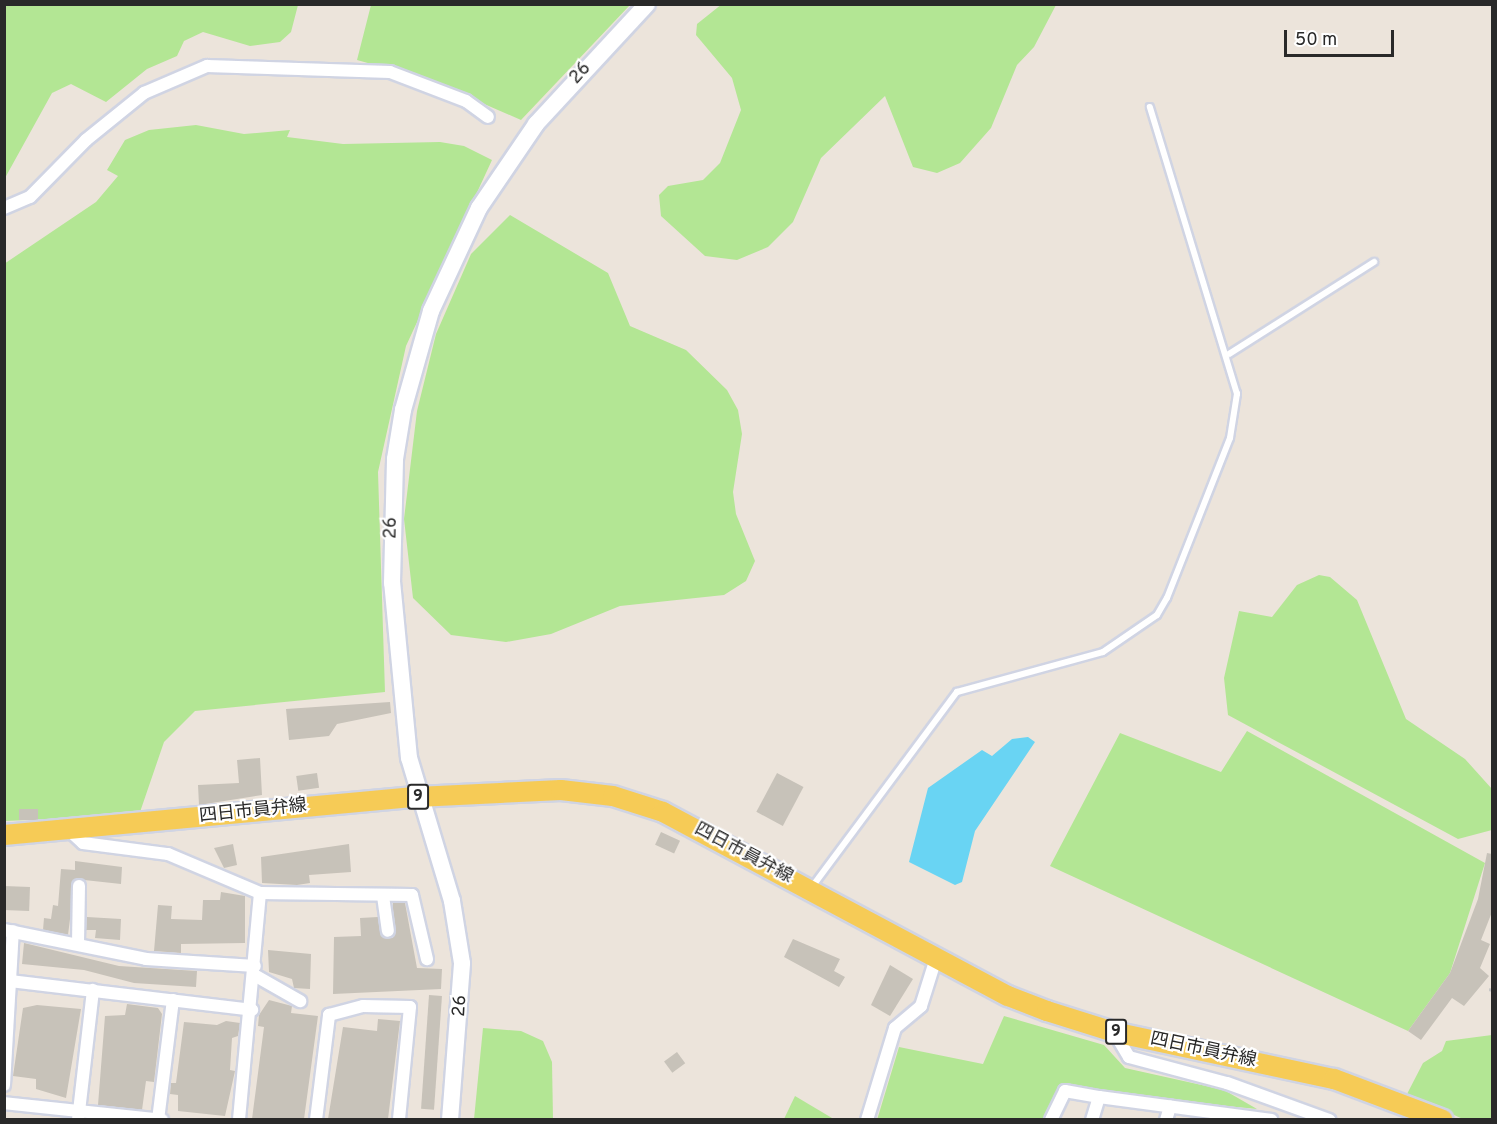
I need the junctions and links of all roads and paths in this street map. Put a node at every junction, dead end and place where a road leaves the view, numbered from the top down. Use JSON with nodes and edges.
{"nodes":[{"id":1,"x":647,"y":4,"type":"edge"},
{"id":2,"x":1150,"y":107,"type":"dead end"},
{"id":3,"x":488,"y":117,"type":"dead end"},
{"id":4,"x":4,"y":208,"type":"edge"},
{"id":5,"x":1374,"y":262,"type":"dead end"},
{"id":6,"x":1229,"y":354,"type":"junction"},
{"id":7,"x":417,"y":796,"type":"junction"},
{"id":8,"x":69,"y":830,"type":"junction"},
{"id":9,"x":4,"y":836,"type":"edge"},
{"id":10,"x":79,"y":886,"type":"dead end"},
{"id":11,"x":810,"y":890,"type":"junction"},
{"id":12,"x":260,"y":893,"type":"junction"},
{"id":13,"x":383,"y":896,"type":"junction"},
{"id":14,"x":9,"y":930,"type":"edge"},
{"id":15,"x":388,"y":931,"type":"dead end"},
{"id":16,"x":78,"y":943,"type":"junction"},
{"id":17,"x":937,"y":955,"type":"junction"},
{"id":18,"x":426,"y":959,"type":"dead end"},
{"id":19,"x":255,"y":971,"type":"junction"},
{"id":20,"x":10,"y":981,"type":"junction"},
{"id":21,"x":93,"y":990,"type":"junction"},
{"id":22,"x":172,"y":1000,"type":"junction"},
{"id":23,"x":300,"y":1001,"type":"dead end"},
{"id":24,"x":252,"y":1010,"type":"junction"},
{"id":25,"x":1114,"y":1032,"type":"junction"},
{"id":26,"x":4,"y":1085,"type":"edge"},
{"id":27,"x":1099,"y":1097,"type":"junction"},
{"id":28,"x":4,"y":1102,"type":"edge"},
{"id":29,"x":1170,"y":1107,"type":"junction"},
{"id":30,"x":79,"y":1115,"type":"edge"},
{"id":31,"x":160,"y":1119,"type":"edge"},
{"id":32,"x":239,"y":1119,"type":"edge"},
{"id":33,"x":316,"y":1119,"type":"edge"},
{"id":34,"x":399,"y":1119,"type":"edge"},
{"id":35,"x":450,"y":1119,"type":"edge"},
{"id":36,"x":867,"y":1119,"type":"edge"},
{"id":37,"x":1051,"y":1119,"type":"edge"},
{"id":38,"x":1092,"y":1119,"type":"edge"},
{"id":39,"x":1166,"y":1119,"type":"edge"},
{"id":40,"x":1271,"y":1119,"type":"edge"},
{"id":41,"x":1329,"y":1119,"type":"edge"},
{"id":42,"x":1443,"y":1119,"type":"edge"}],
"edges":[{"from":1,"to":7,"type":"street","name":"26"},
{"from":2,"to":6,"type":"lane"},
{"from":3,"to":4,"type":"street"},
{"from":5,"to":6,"type":"lane"},
{"from":6,"to":11,"type":"lane"},
{"from":7,"to":8,"type":"main road","name":"四日市員弁線","number":"9"},
{"from":7,"to":11,"type":"main road","name":"四日市員弁線","number":"9"},
{"from":7,"to":35,"type":"street","name":"26"},
{"from":8,"to":9,"type":"main road","name":"四日市員弁線","number":"9"},
{"from":8,"to":12,"type":"street"},
{"from":10,"to":16,"type":"street"},
{"from":11,"to":17,"type":"main road","name":"四日市員弁線","number":"9"},
{"from":12,"to":13,"type":"street"},
{"from":12,"to":19,"type":"street"},
{"from":13,"to":15,"type":"street"},
{"from":13,"to":18,"type":"street"},
{"from":14,"to":16,"type":"street"},
{"from":14,"to":20,"type":"street"},
{"from":16,"to":19,"type":"street"},
{"from":17,"to":25,"type":"main road","name":"四日市員弁線","number":"9"},
{"from":17,"to":36,"type":"street"},
{"from":19,"to":23,"type":"street"},
{"from":19,"to":24,"type":"street"},
{"from":20,"to":21,"type":"street"},
{"from":20,"to":26,"type":"street"},
{"from":21,"to":22,"type":"street"},
{"from":21,"to":30,"type":"street"},
{"from":22,"to":24,"type":"street"},
{"from":22,"to":31,"type":"street"},
{"from":24,"to":32,"type":"street"},
{"from":25,"to":41,"type":"street"},
{"from":25,"to":42,"type":"main road","name":"四日市員弁線","number":"9"},
{"from":27,"to":29,"type":"street"},
{"from":27,"to":37,"type":"street"},
{"from":27,"to":38,"type":"street"},
{"from":28,"to":30,"type":"street"},
{"from":29,"to":39,"type":"street"},
{"from":29,"to":40,"type":"street"},
{"from":30,"to":31,"type":"street"},
{"from":33,"to":34,"type":"street"}]}
